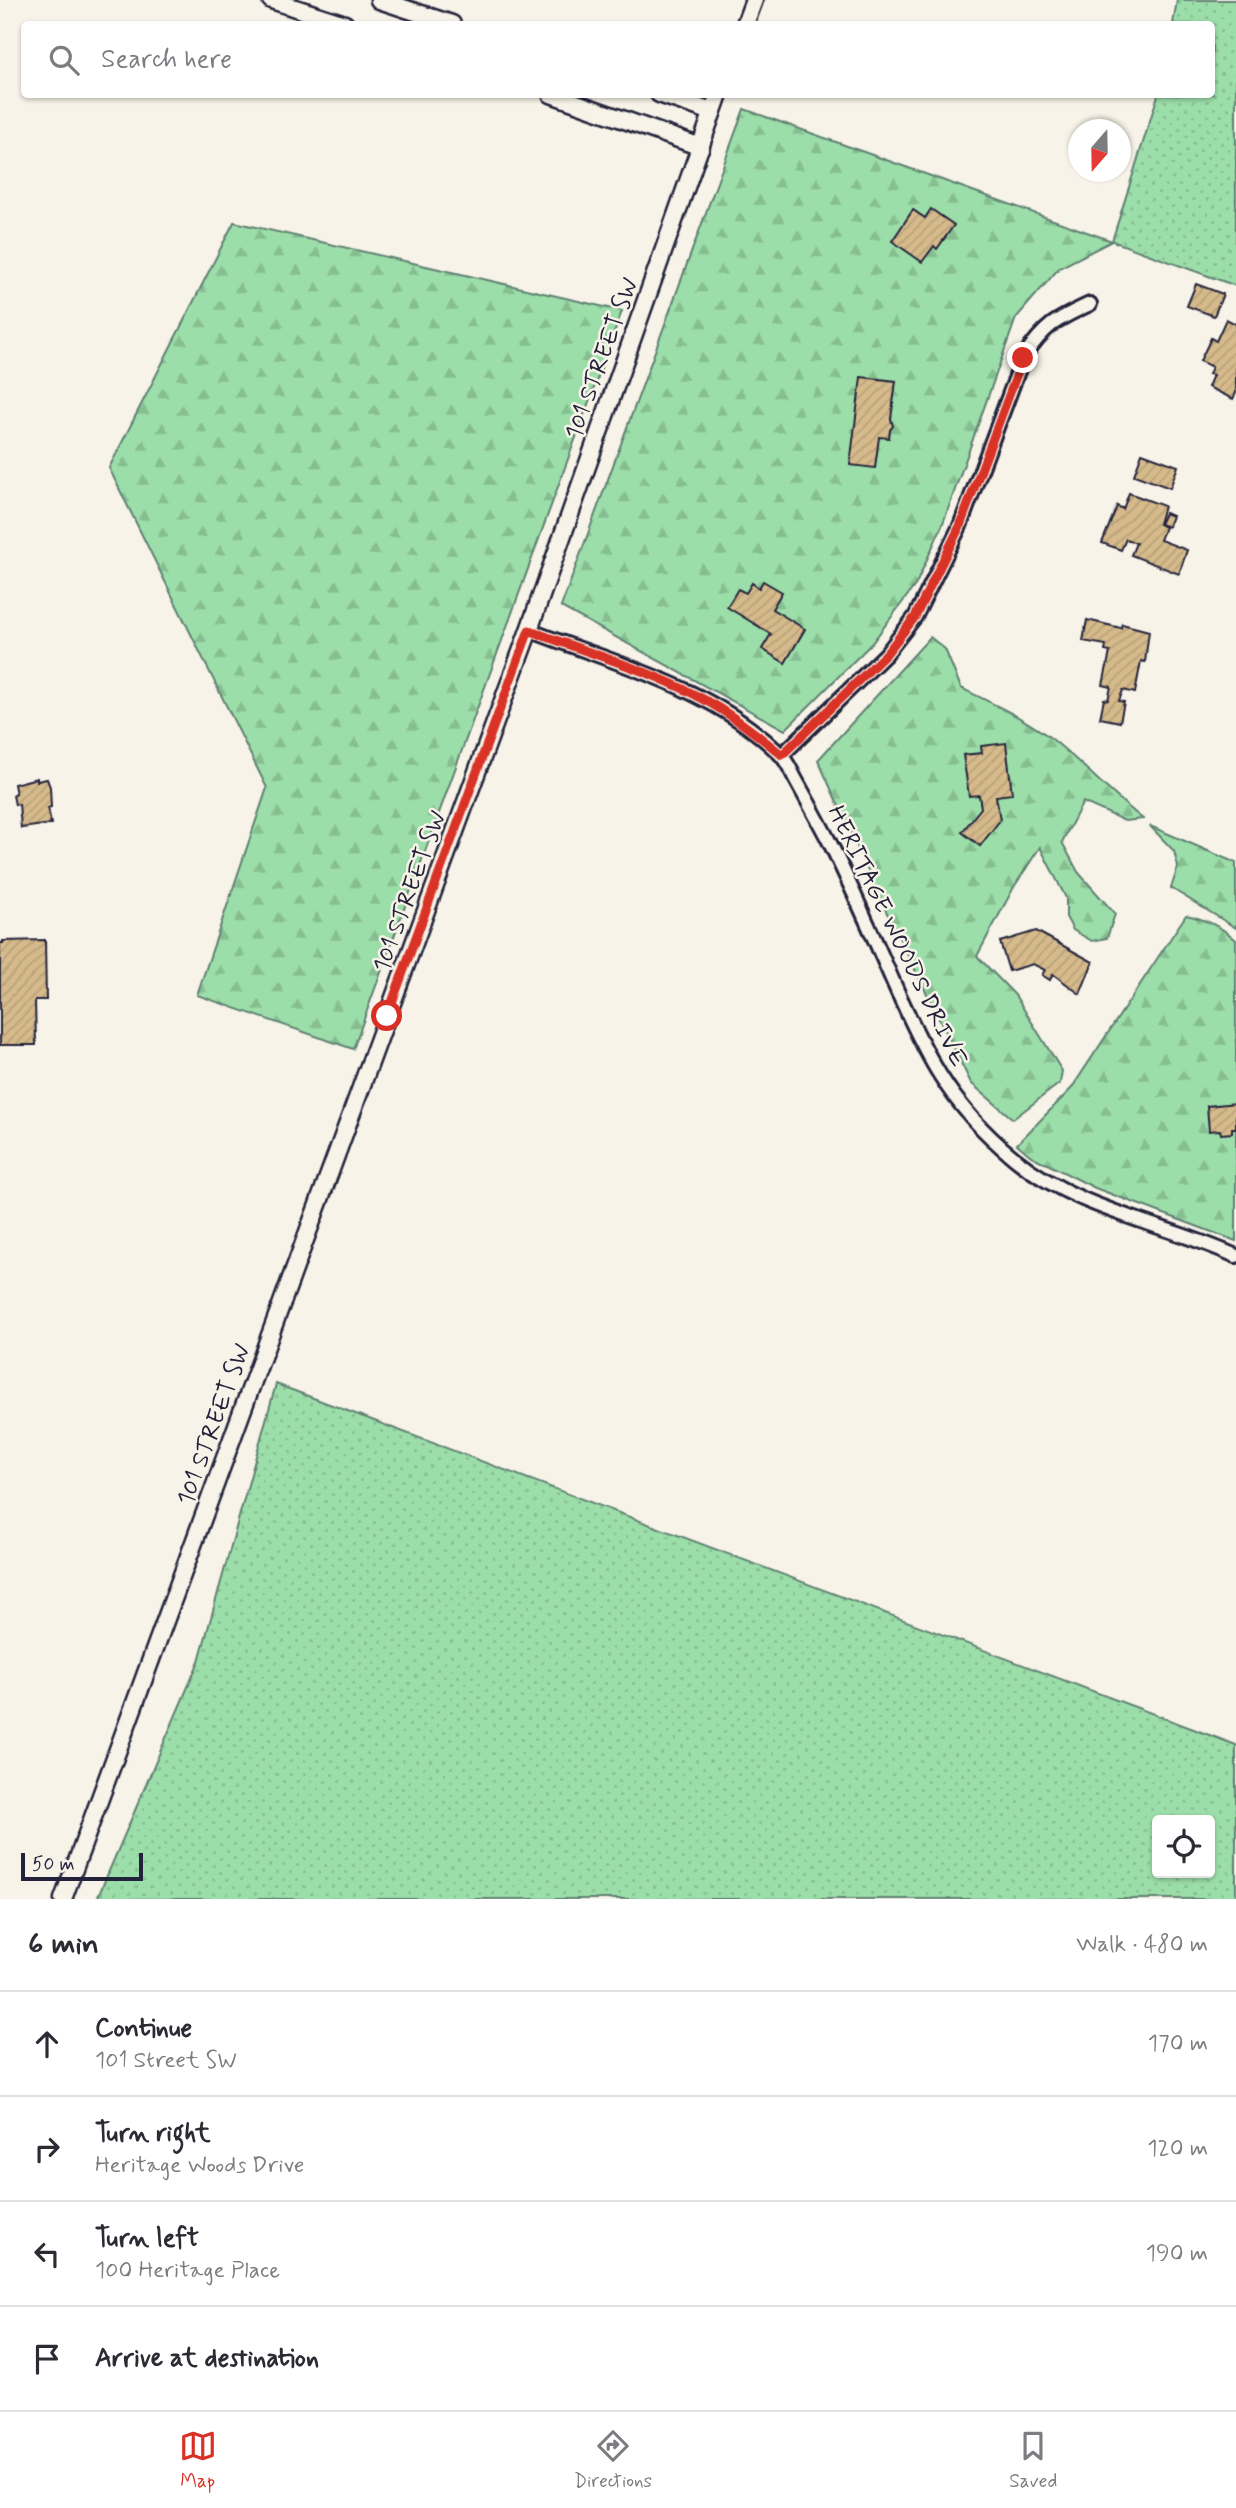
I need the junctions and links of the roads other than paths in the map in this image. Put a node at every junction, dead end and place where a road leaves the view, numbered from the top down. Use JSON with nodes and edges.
{"nodes":[{"id":1,"x":271,"y":0,"type":"edge"},
{"id":2,"x":379,"y":0,"type":"edge"},
{"id":3,"x":754,"y":0,"type":"edge"},
{"id":4,"x":336,"y":21,"type":"edge"},
{"id":5,"x":443,"y":21,"type":"edge"},
{"id":6,"x":746,"y":21,"type":"edge"},
{"id":7,"x":562,"y":98,"type":"edge"},
{"id":8,"x":670,"y":98,"type":"edge"},
{"id":9,"x":718,"y":98,"type":"edge"},
{"id":10,"x":712,"y":113,"type":"junction"},
{"id":11,"x":701,"y":147,"type":"junction"},
{"id":12,"x":1090,"y":304,"type":"dead end"},
{"id":13,"x":529,"y":630,"type":"junction"},
{"id":14,"x":782,"y":755,"type":"junction"},
{"id":15,"x":1236,"y":1256,"type":"edge"},
{"id":16,"x":63,"y":1899,"type":"edge"}],
"edges":[{"from":1,"to":4,"type":"street"},
{"from":2,"to":5,"type":"street"},
{"from":3,"to":6,"type":"street"},
{"from":7,"to":11,"type":"street"},
{"from":8,"to":10,"type":"street"},
{"from":9,"to":10,"type":"street","name":"101 STREET SW"},
{"from":10,"to":11,"type":"street","name":"101 STREET SW"},
{"from":11,"to":13,"type":"street","name":"101 STREET SW"},
{"from":12,"to":14,"type":"street"},
{"from":13,"to":14,"type":"street","name":"HERITAGE WOODS DRIVE"},
{"from":13,"to":16,"type":"street","name":"101 STREET SW"},
{"from":14,"to":15,"type":"street","name":"HERITAGE WOODS DRIVE"}]}
